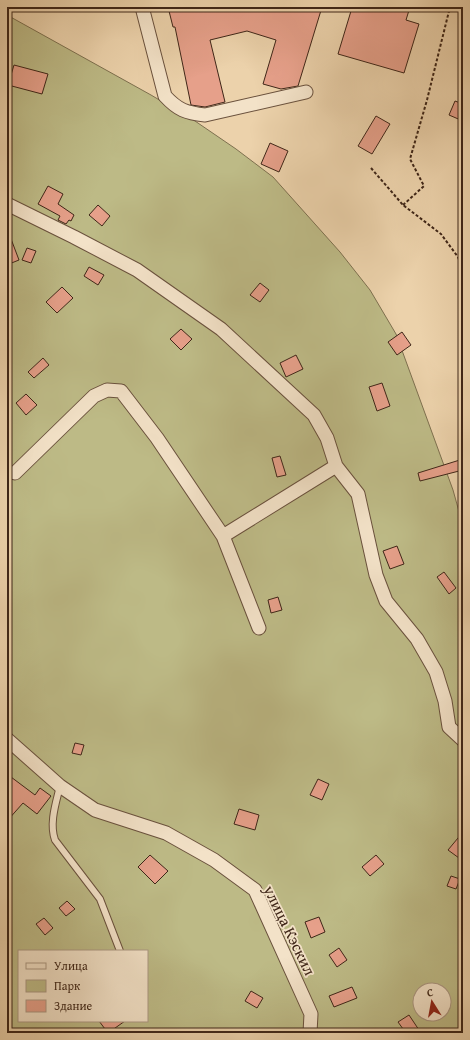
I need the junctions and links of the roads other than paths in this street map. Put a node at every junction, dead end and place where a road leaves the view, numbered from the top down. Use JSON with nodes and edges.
{"nodes":[{"id":1,"x":142,"y":7,"type":"edge"},
{"id":2,"x":306,"y":92,"type":"dead end"},
{"id":3,"x":10,"y":209,"type":"edge"},
{"id":4,"x":336,"y":466,"type":"junction"},
{"id":5,"x":15,"y":473,"type":"dead end"},
{"id":6,"x":223,"y":536,"type":"junction"},
{"id":7,"x":259,"y":628,"type":"dead end"},
{"id":8,"x":7,"y":739,"type":"edge"},
{"id":9,"x":463,"y":740,"type":"edge"},
{"id":10,"x":60,"y":786,"type":"junction"},
{"id":11,"x":120,"y":950,"type":"edge"},
{"id":12,"x":310,"y":1033,"type":"edge"}],
"edges":[{"from":1,"to":2,"type":"street"},
{"from":3,"to":4,"type":"street"},
{"from":4,"to":6,"type":"street"},
{"from":4,"to":9,"type":"street"},
{"from":5,"to":6,"type":"street"},
{"from":6,"to":7,"type":"street"},
{"from":8,"to":10,"type":"street","name":"улица Кэскил"},
{"from":10,"to":11,"type":"lane"},
{"from":10,"to":12,"type":"street","name":"улица Кэскил"}]}
